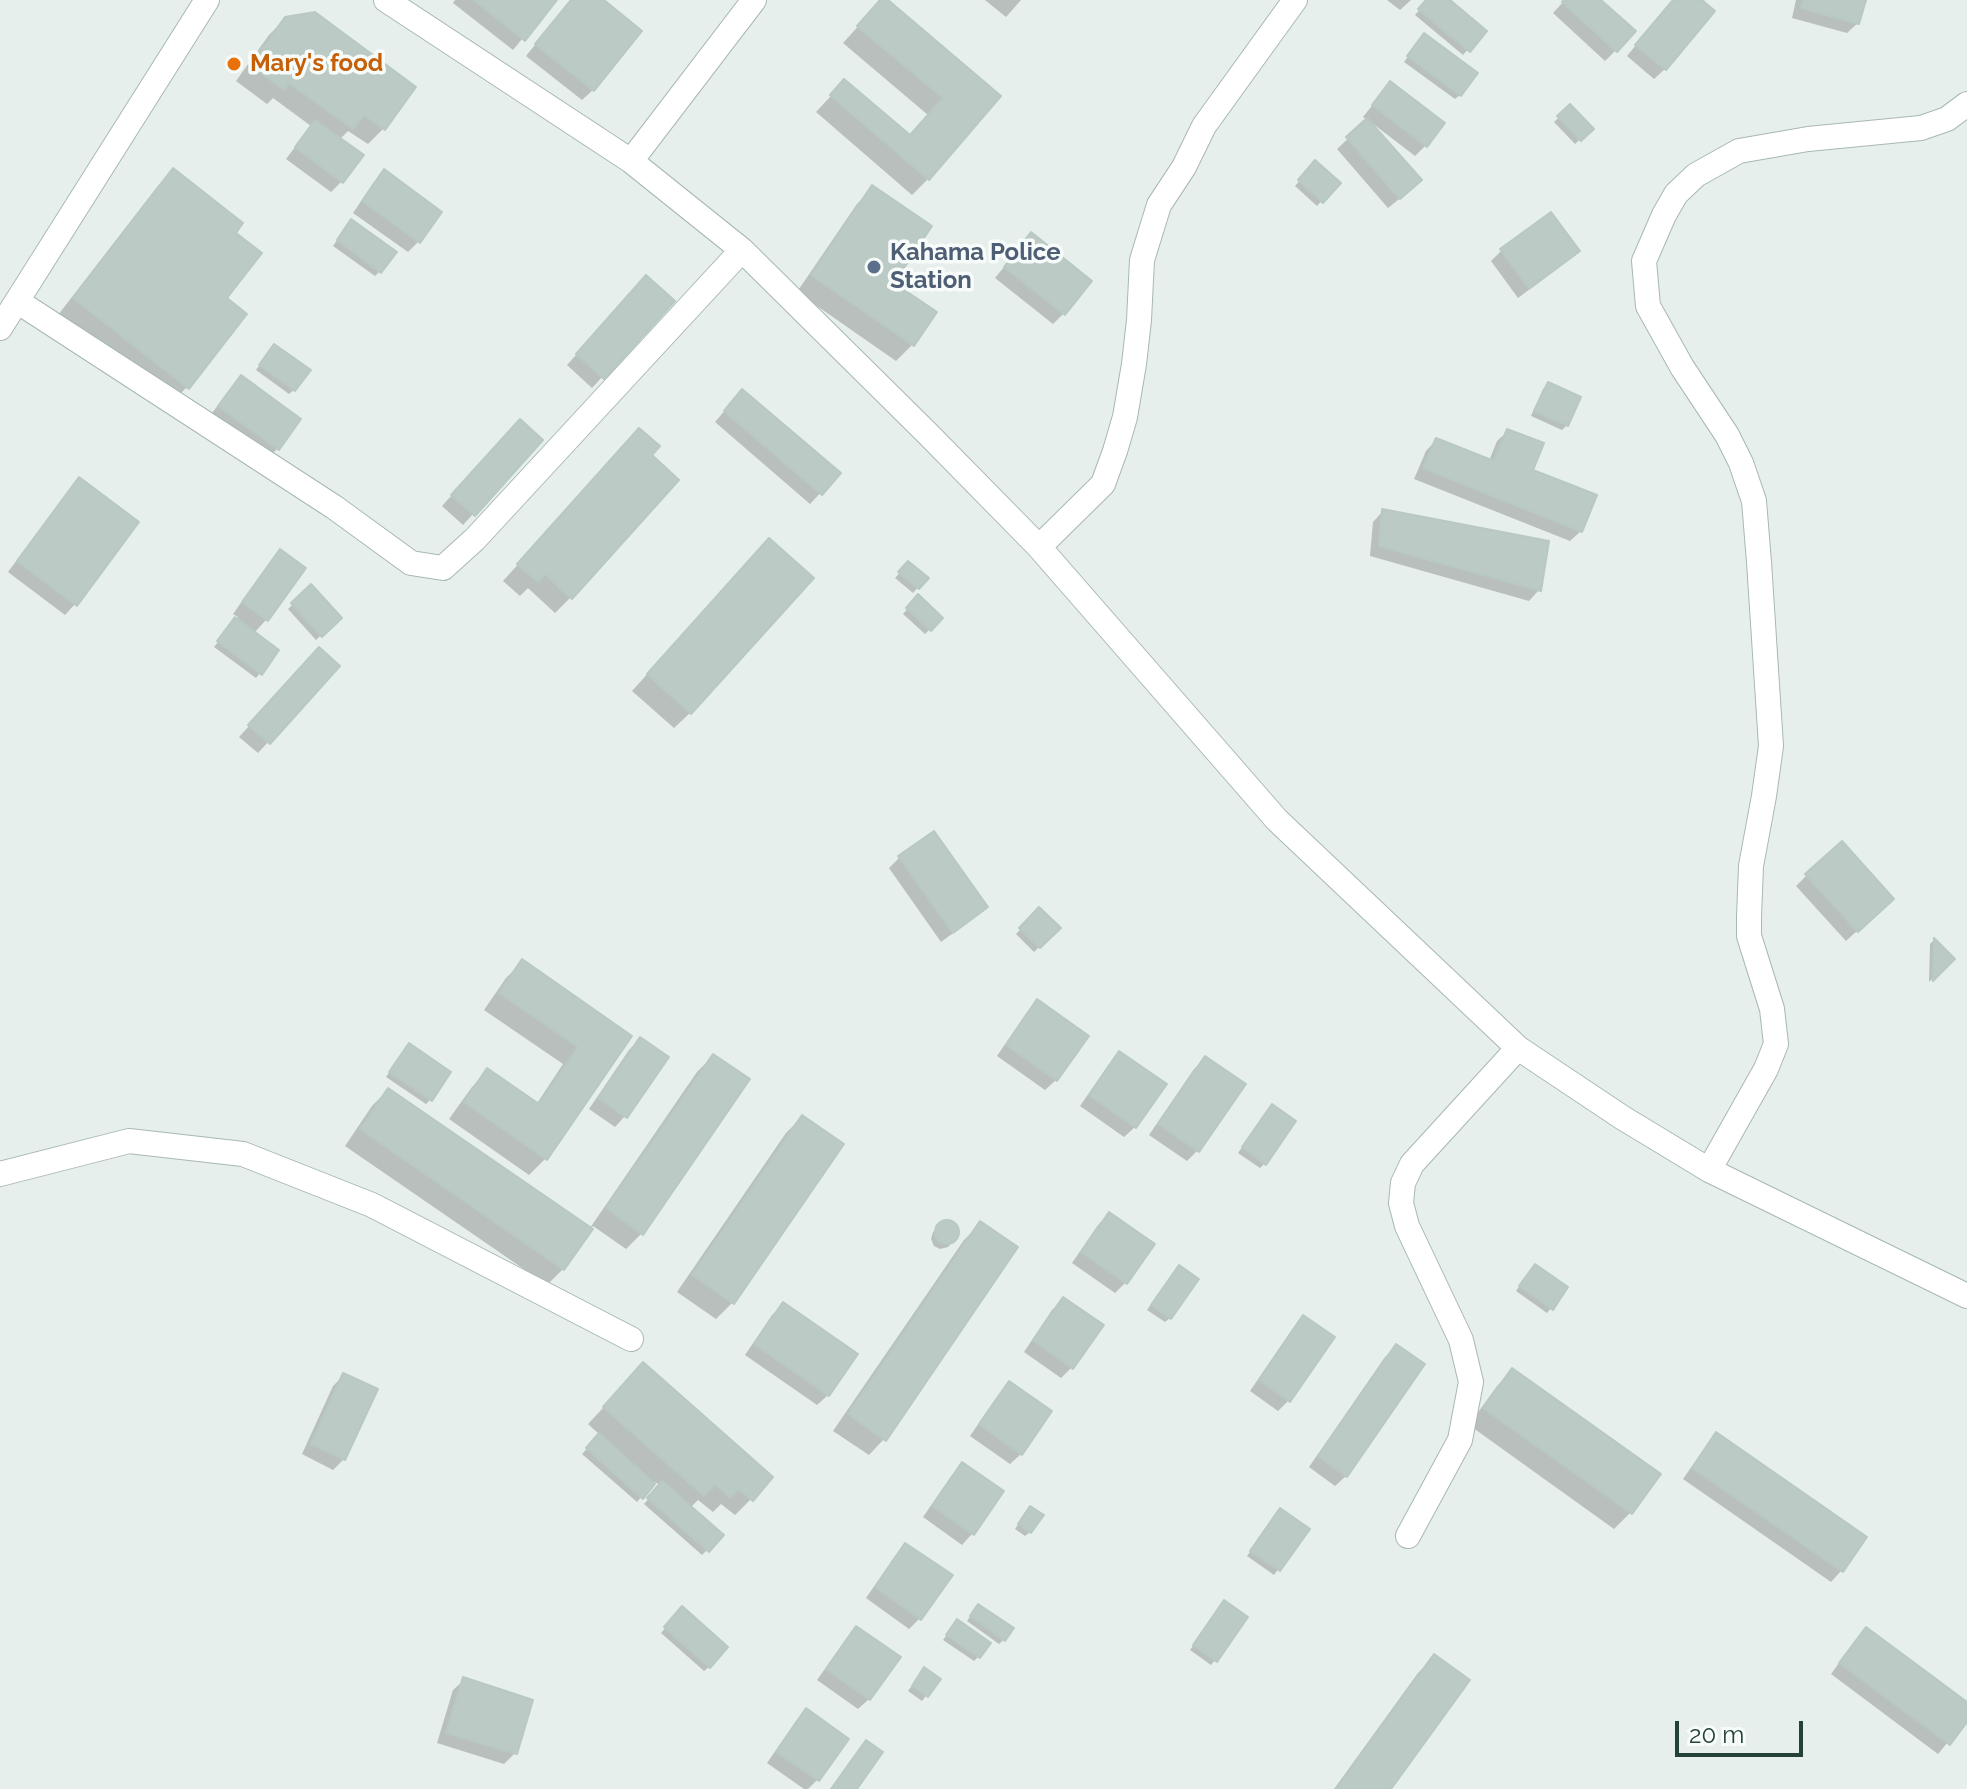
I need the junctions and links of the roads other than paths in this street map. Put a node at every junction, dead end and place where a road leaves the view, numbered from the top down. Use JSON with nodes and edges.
{"nodes":[{"id":1,"x":207,"y":0,"type":"edge"},
{"id":2,"x":386,"y":0,"type":"edge"},
{"id":3,"x":754,"y":0,"type":"edge"},
{"id":4,"x":1295,"y":0,"type":"edge"},
{"id":5,"x":1967,"y":104,"type":"edge"},
{"id":6,"x":631,"y":161,"type":"junction"},
{"id":7,"x":742,"y":250,"type":"junction"},
{"id":8,"x":17,"y":301,"type":"junction"},
{"id":9,"x":0,"y":328,"type":"edge"},
{"id":10,"x":1039,"y":547,"type":"junction"},
{"id":11,"x":1518,"y":1048,"type":"junction"},
{"id":12,"x":1709,"y":1170,"type":"junction"},
{"id":13,"x":0,"y":1174,"type":"edge"},
{"id":14,"x":1967,"y":1296,"type":"edge"},
{"id":15,"x":631,"y":1339,"type":"dead end"},
{"id":16,"x":1408,"y":1536,"type":"dead end"}],
"edges":[{"from":1,"to":8,"type":"street"},
{"from":2,"to":6,"type":"street"},
{"from":3,"to":6,"type":"street"},
{"from":4,"to":10,"type":"street"},
{"from":5,"to":12,"type":"street"},
{"from":6,"to":7,"type":"street"},
{"from":7,"to":8,"type":"street"},
{"from":7,"to":10,"type":"street"},
{"from":8,"to":9,"type":"street"},
{"from":10,"to":11,"type":"street"},
{"from":11,"to":12,"type":"street"},
{"from":11,"to":16,"type":"street"},
{"from":12,"to":14,"type":"street"},
{"from":13,"to":15,"type":"street"}]}
